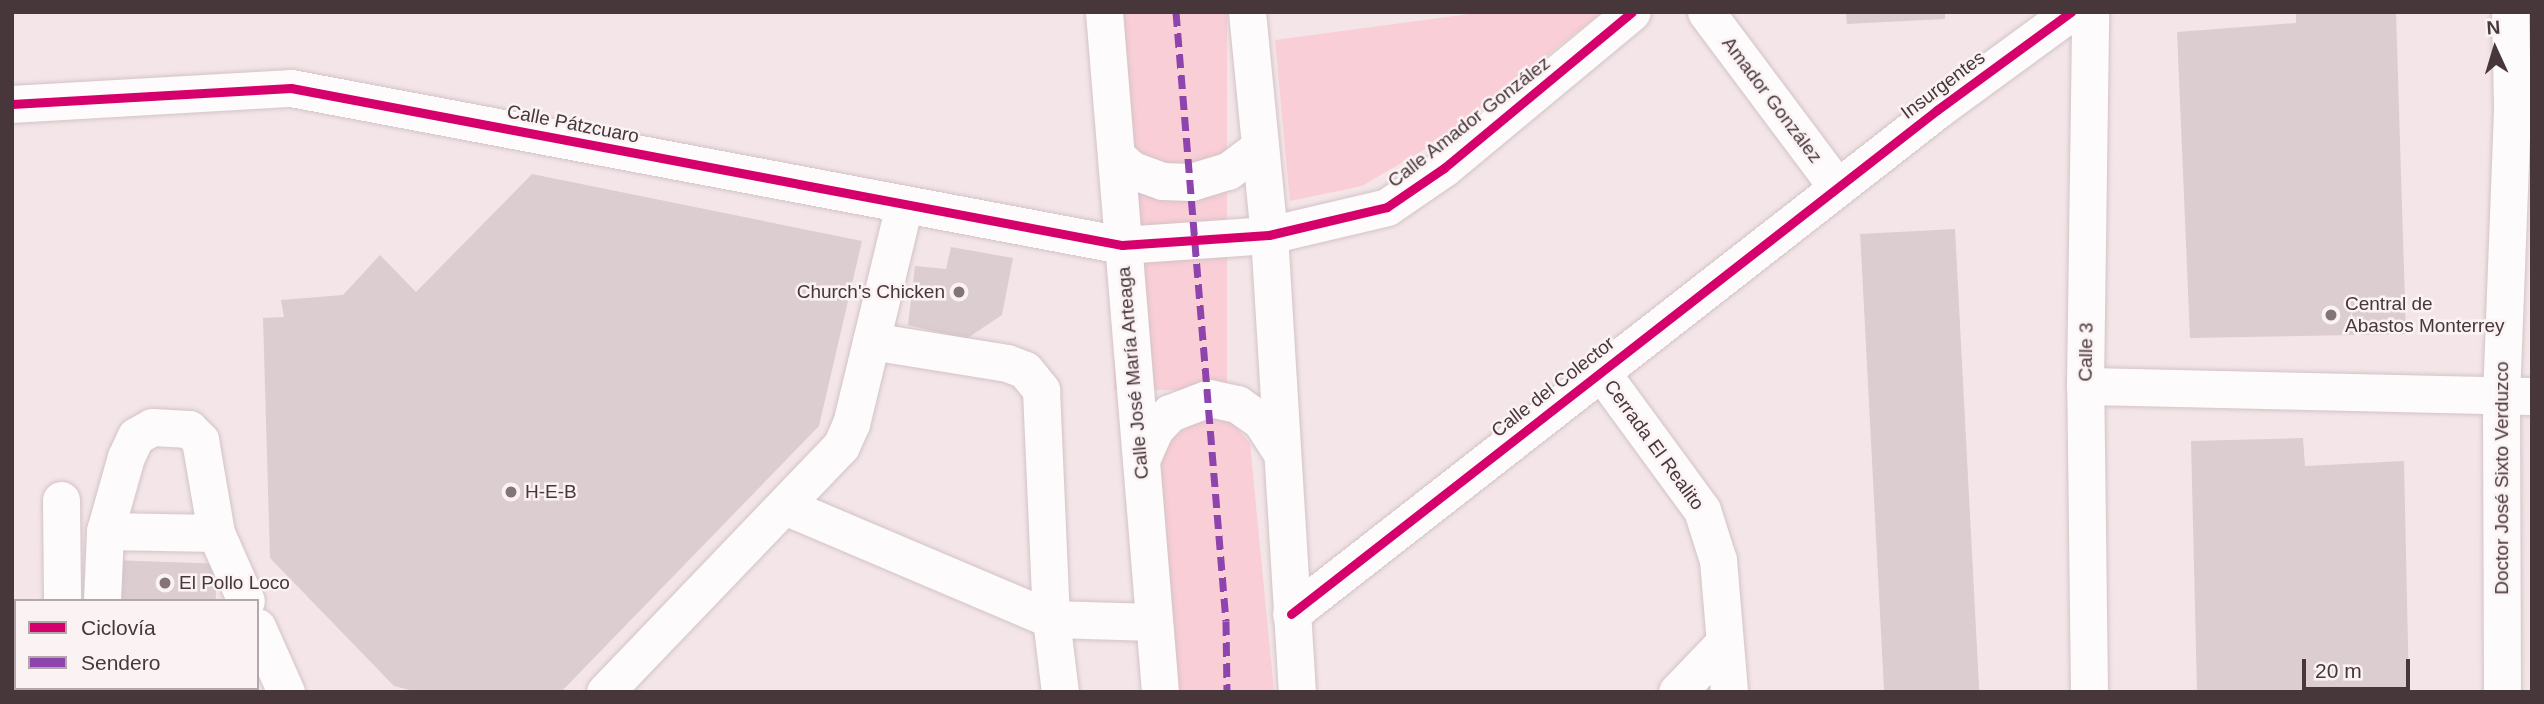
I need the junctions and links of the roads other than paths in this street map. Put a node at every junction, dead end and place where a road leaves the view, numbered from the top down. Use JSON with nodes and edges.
{"nodes":[{"id":1,"x":1104,"y":12,"type":"edge"},
{"id":2,"x":1247,"y":12,"type":"edge"},
{"id":3,"x":1632,"y":12,"type":"edge"},
{"id":4,"x":1706,"y":12,"type":"edge"},
{"id":5,"x":2071,"y":12,"type":"edge"},
{"id":6,"x":2090,"y":12,"type":"edge"},
{"id":7,"x":2510,"y":12,"type":"edge"},
{"id":8,"x":12,"y":104,"type":"edge"},
{"id":9,"x":1259,"y":147,"type":"junction"},
{"id":10,"x":1116,"y":156,"type":"junction"},
{"id":11,"x":1837,"y":187,"type":"junction"},
{"id":12,"x":904,"y":205,"type":"junction"},
{"id":13,"x":1269,"y":235,"type":"junction"},
{"id":14,"x":1122,"y":245,"type":"junction"},
{"id":15,"x":871,"y":341,"type":"junction"},
{"id":16,"x":1601,"y":372,"type":"junction"},
{"id":17,"x":2085,"y":386,"type":"junction"},
{"id":18,"x":2516,"y":397,"type":"edge"},
{"id":19,"x":1280,"y":450,"type":"junction"},
{"id":20,"x":1141,"y":460,"type":"junction"},
{"id":21,"x":61,"y":500,"type":"dead end"},
{"id":22,"x":787,"y":507,"type":"junction"},
{"id":23,"x":106,"y":531,"type":"junction"},
{"id":24,"x":216,"y":533,"type":"junction"},
{"id":25,"x":62,"y":599,"type":"edge"},
{"id":26,"x":102,"y":599,"type":"edge"},
{"id":27,"x":245,"y":599,"type":"edge"},
{"id":28,"x":1291,"y":614,"type":"junction"},
{"id":29,"x":1051,"y":619,"type":"junction"},
{"id":30,"x":1153,"y":622,"type":"junction"},
{"id":31,"x":259,"y":631,"type":"edge"},
{"id":32,"x":1724,"y":643,"type":"junction"},
{"id":33,"x":286,"y":692,"type":"edge"},
{"id":34,"x":605,"y":692,"type":"edge"},
{"id":35,"x":1060,"y":692,"type":"edge"},
{"id":36,"x":1160,"y":692,"type":"edge"},
{"id":37,"x":1297,"y":692,"type":"edge"},
{"id":38,"x":1677,"y":692,"type":"edge"},
{"id":39,"x":1729,"y":692,"type":"edge"},
{"id":40,"x":2089,"y":692,"type":"edge"},
{"id":41,"x":2502,"y":692,"type":"edge"}],
"edges":[{"from":1,"to":10,"type":"street","name":"Calle José María Arteaga"},
{"from":2,"to":9,"type":"street"},
{"from":3,"to":13,"type":"street","name":"Calle Amador González"},
{"from":4,"to":11,"type":"street","name":"Amador González"},
{"from":5,"to":11,"type":"street","name":"Insurgentes"},
{"from":6,"to":17,"type":"street","name":"Calle 3"},
{"from":7,"to":18,"type":"street","name":"Doctor José Sixto Verduzco"},
{"from":8,"to":12,"type":"street","name":"Calle Pátzcuaro"},
{"from":9,"to":10,"type":"street"},
{"from":9,"to":13,"type":"street"},
{"from":10,"to":14,"type":"street","name":"Calle José María Arteaga"},
{"from":11,"to":16,"type":"street","name":"Calle del Colector"},
{"from":12,"to":14,"type":"street","name":"Calle Pátzcuaro"},
{"from":12,"to":15,"type":"street"},
{"from":13,"to":14,"type":"street","name":"Calle Amador González"},
{"from":13,"to":19,"type":"street"},
{"from":14,"to":20,"type":"street","name":"Calle José María Arteaga"},
{"from":15,"to":22,"type":"street"},
{"from":15,"to":29,"type":"street"},
{"from":16,"to":28,"type":"street","name":"Calle del Colector"},
{"from":16,"to":32,"type":"street","name":"Cerrada El Realito"},
{"from":17,"to":18,"type":"street"},
{"from":17,"to":40,"type":"street","name":"Calle 3"},
{"from":18,"to":41,"type":"street","name":"Doctor José Sixto Verduzco"},
{"from":19,"to":20,"type":"street"},
{"from":19,"to":28,"type":"street"},
{"from":20,"to":30,"type":"street","name":"Calle José María Arteaga"},
{"from":21,"to":25,"type":"street"},
{"from":22,"to":29,"type":"street"},
{"from":22,"to":34,"type":"street"},
{"from":23,"to":24,"type":"street"},
{"from":23,"to":24,"type":"street"},
{"from":23,"to":26,"type":"street"},
{"from":24,"to":27,"type":"street"},
{"from":28,"to":37,"type":"street"},
{"from":29,"to":30,"type":"street"},
{"from":29,"to":35,"type":"street"},
{"from":30,"to":36,"type":"street","name":"Calle José María Arteaga"},
{"from":31,"to":33,"type":"street"},
{"from":32,"to":38,"type":"street"},
{"from":32,"to":39,"type":"street","name":"Cerrada El Realito"}]}
